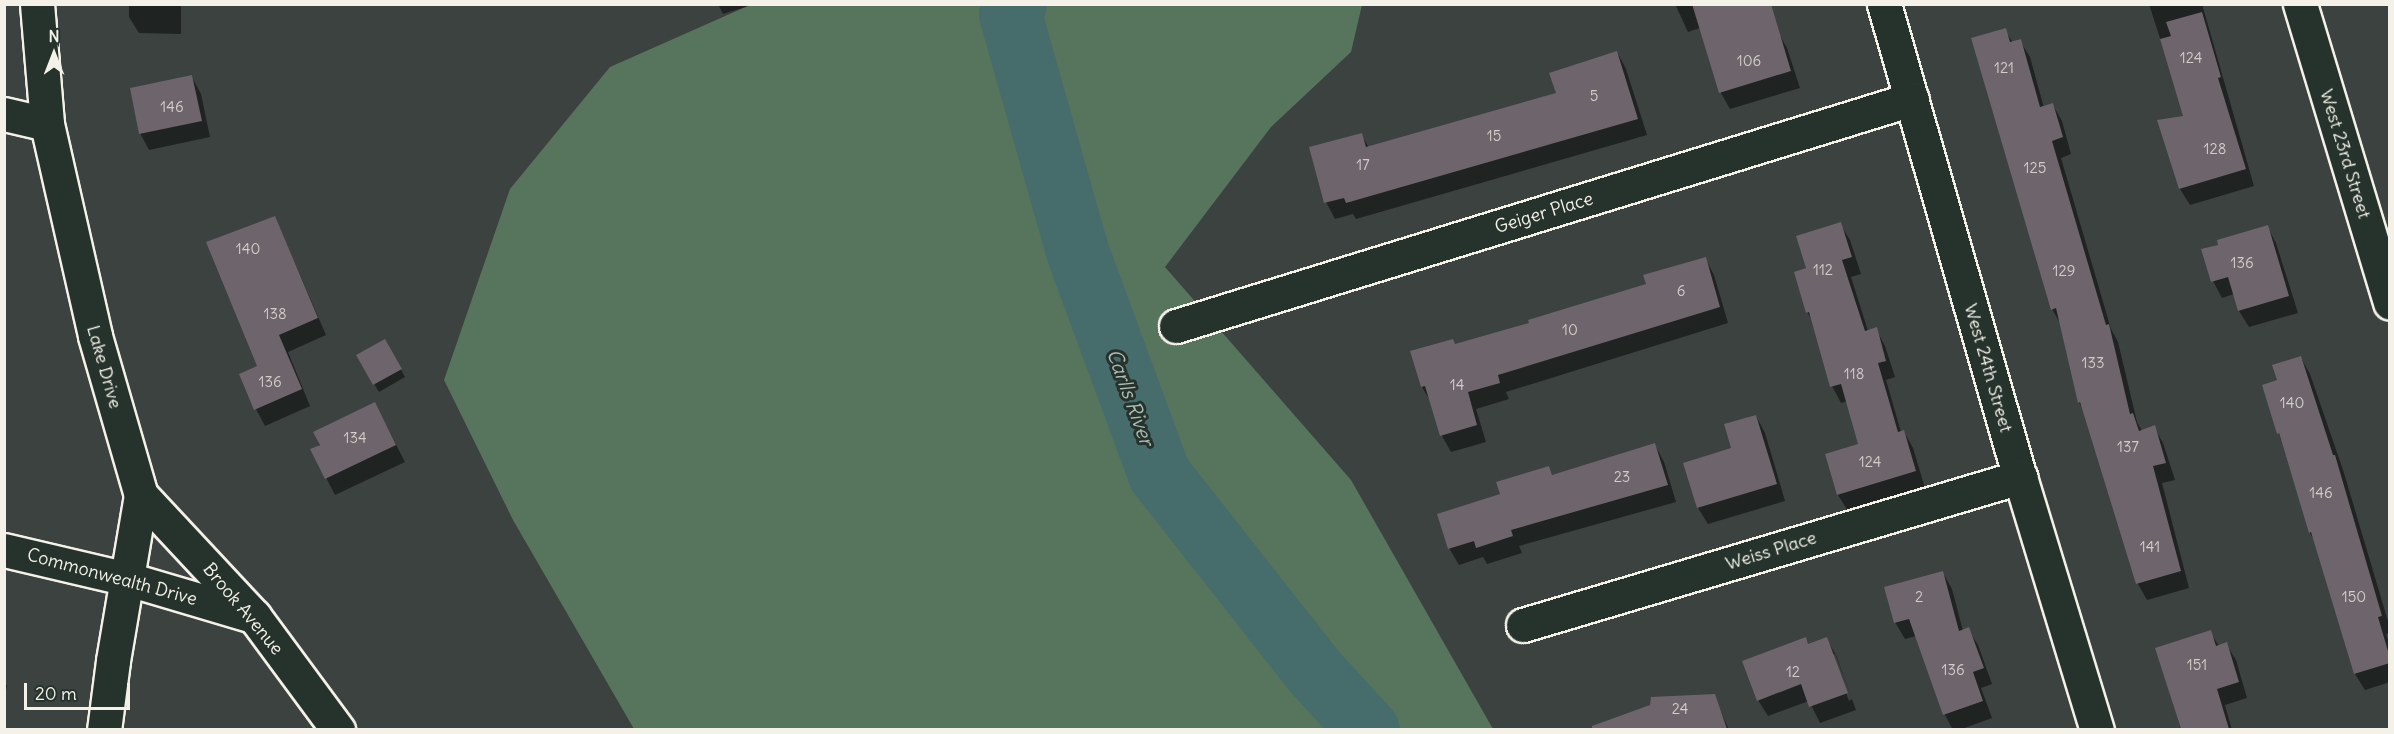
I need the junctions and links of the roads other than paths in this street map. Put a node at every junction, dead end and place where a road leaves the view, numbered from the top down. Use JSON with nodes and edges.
{"nodes":[{"id":1,"x":37,"y":4,"type":"edge"},
{"id":2,"x":1884,"y":4,"type":"edge"},
{"id":3,"x":2301,"y":4,"type":"edge"},
{"id":4,"x":1912,"y":99,"type":"junction"},
{"id":5,"x":4,"y":114,"type":"edge"},
{"id":6,"x":46,"y":124,"type":"junction"},
{"id":7,"x":2390,"y":303,"type":"edge"},
{"id":8,"x":1176,"y":326,"type":"dead end"},
{"id":9,"x":2020,"y":477,"type":"junction"},
{"id":10,"x":141,"y":495,"type":"junction"},
{"id":11,"x":4,"y":550,"type":"edge"},
{"id":12,"x":128,"y":579,"type":"junction"},
{"id":13,"x":254,"y":616,"type":"junction"},
{"id":14,"x":1523,"y":625,"type":"dead end"},
{"id":15,"x":104,"y":729,"type":"edge"},
{"id":16,"x":338,"y":729,"type":"edge"},
{"id":17,"x":2097,"y":729,"type":"edge"}],
"edges":[{"from":1,"to":6,"type":"street","name":"Lake Drive"},
{"from":2,"to":4,"type":"street","name":"West 24th Street"},
{"from":3,"to":7,"type":"street","name":"West 23rd Street"},
{"from":4,"to":8,"type":"street","name":"Geiger Place"},
{"from":4,"to":9,"type":"street","name":"West 24th Street"},
{"from":5,"to":6,"type":"street"},
{"from":6,"to":10,"type":"street","name":"Lake Drive"},
{"from":9,"to":14,"type":"street","name":"Weiss Place"},
{"from":9,"to":17,"type":"street","name":"West 24th Street"},
{"from":10,"to":12,"type":"street","name":"Lake Drive"},
{"from":10,"to":13,"type":"street","name":"Brook Avenue"},
{"from":11,"to":12,"type":"street","name":"Commonwealth Drive"},
{"from":12,"to":13,"type":"street","name":"Commonwealth Drive"},
{"from":12,"to":15,"type":"street","name":"Lake Drive"},
{"from":13,"to":16,"type":"street","name":"Brook Avenue"}]}
